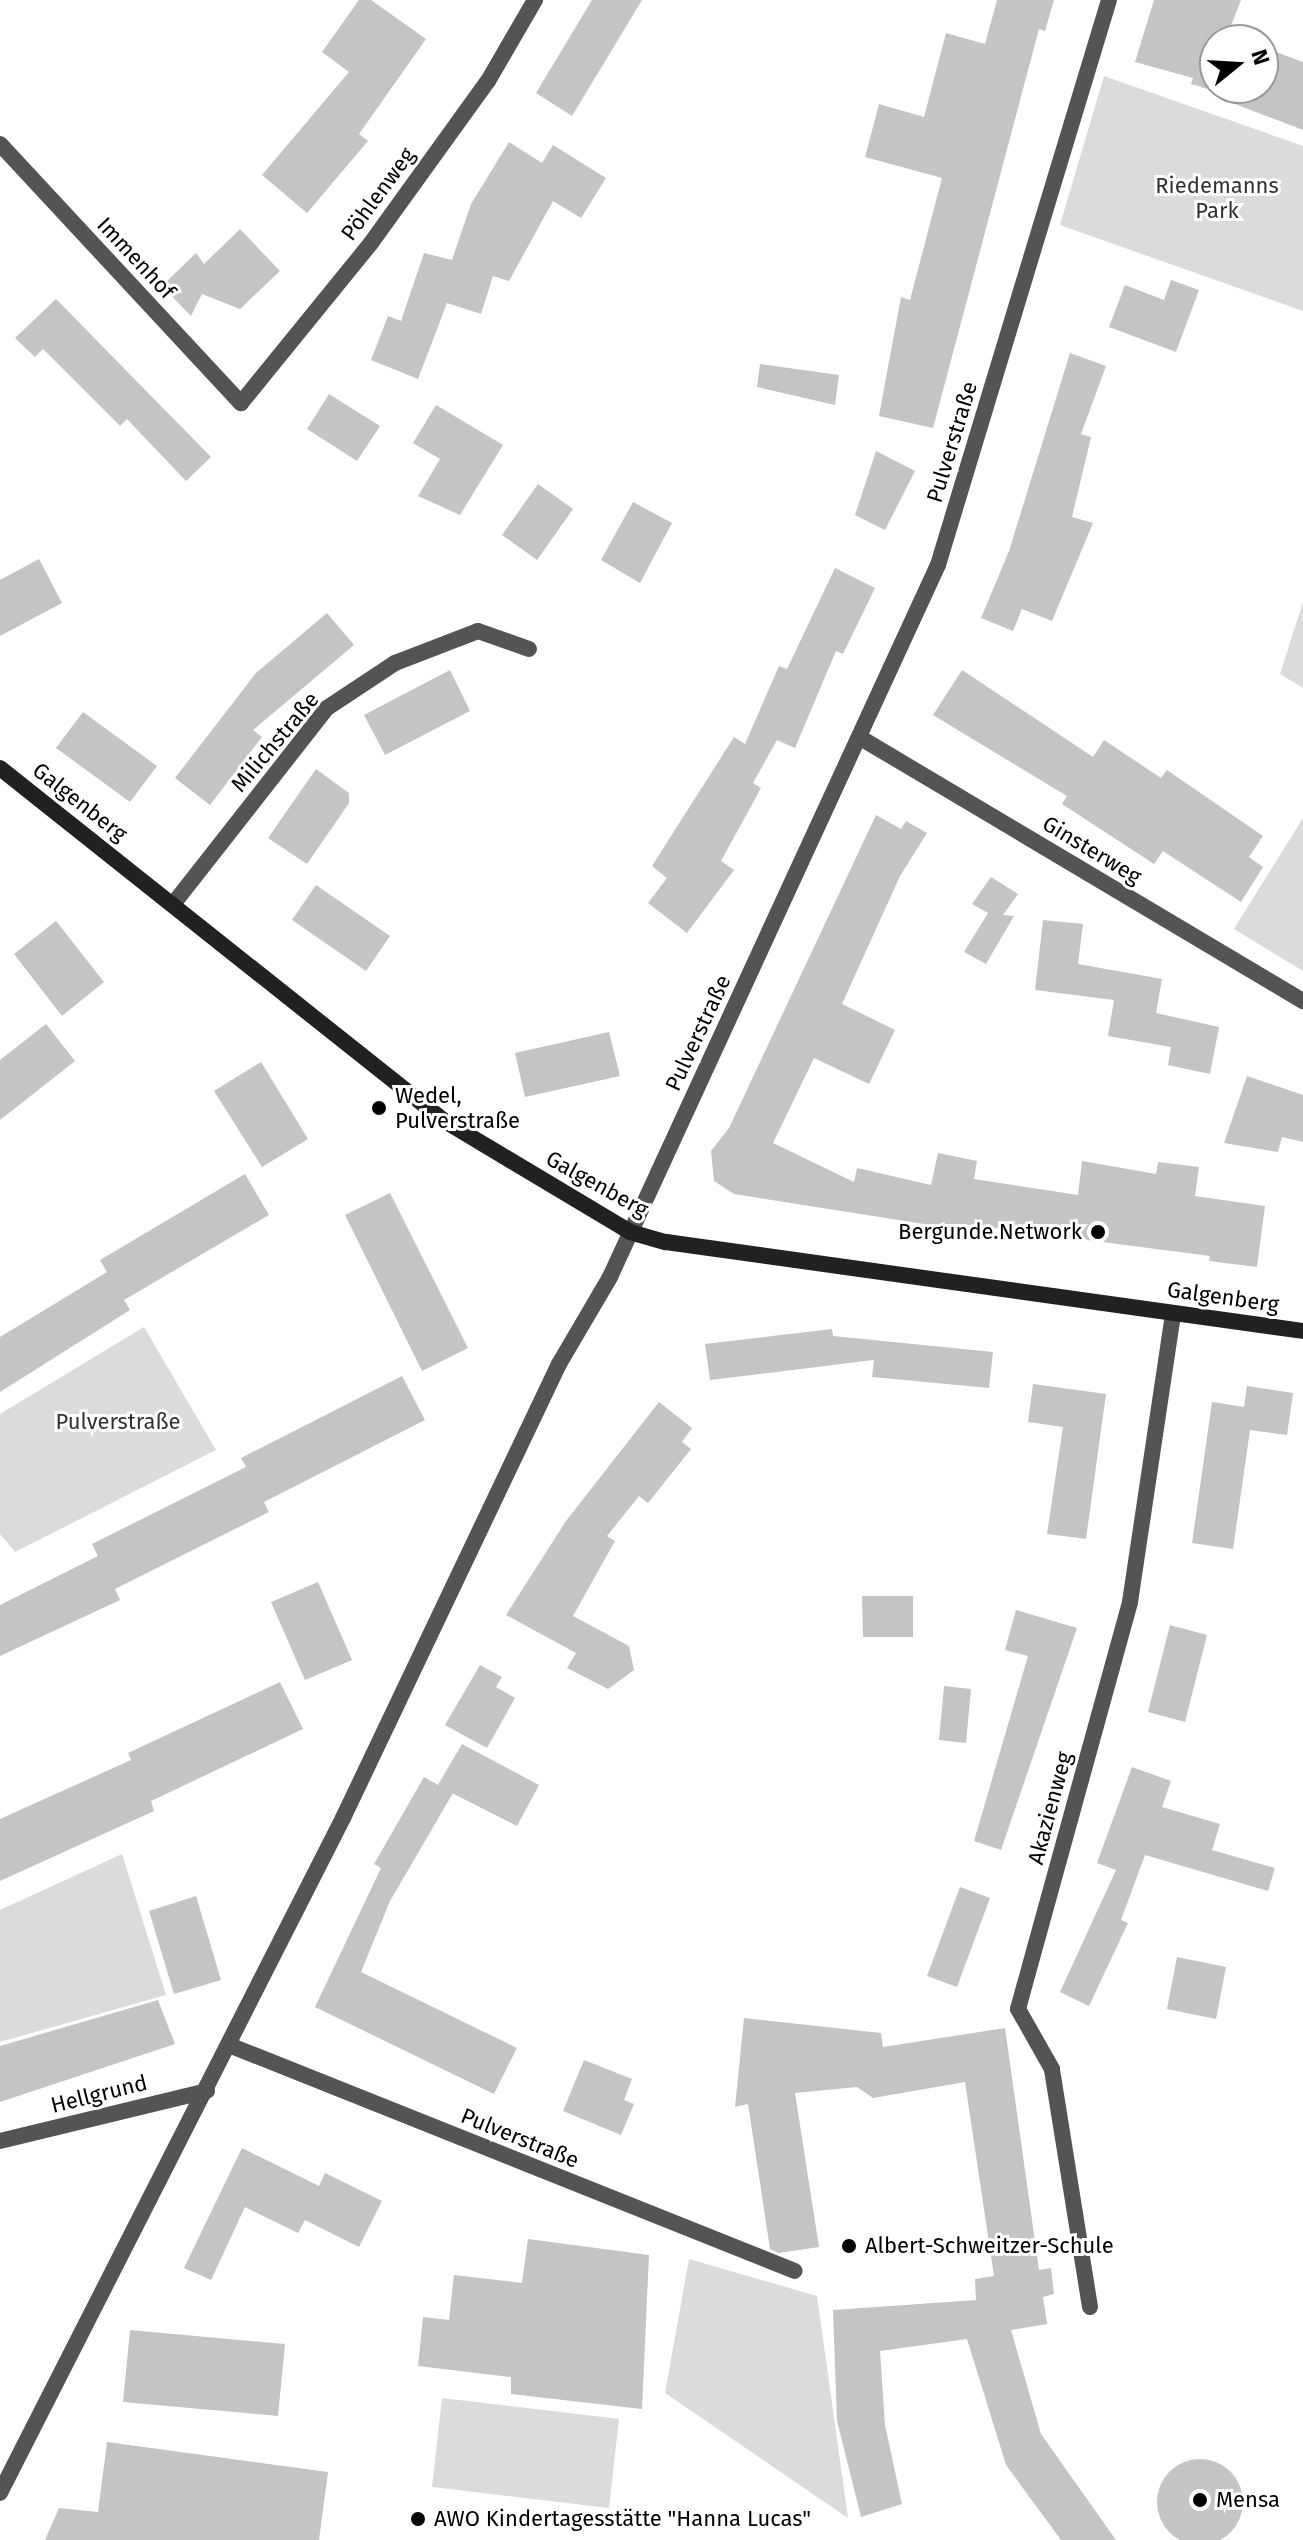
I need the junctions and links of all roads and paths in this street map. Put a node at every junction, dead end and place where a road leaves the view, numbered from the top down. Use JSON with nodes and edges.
{"nodes":[{"id":1,"x":535,"y":0,"type":"edge"},
{"id":2,"x":1109,"y":0,"type":"edge"},
{"id":3,"x":0,"y":144,"type":"edge"},
{"id":4,"x":241,"y":403,"type":"joint"},
{"id":5,"x":529,"y":649,"type":"dead end"},
{"id":6,"x":859,"y":737,"type":"junction"},
{"id":7,"x":0,"y":768,"type":"edge"},
{"id":8,"x":174,"y":903,"type":"junction"},
{"id":9,"x":1303,"y":1001,"type":"edge"},
{"id":10,"x":630,"y":1232,"type":"junction"},
{"id":11,"x":1173,"y":1313,"type":"junction"},
{"id":12,"x":1303,"y":1331,"type":"edge"},
{"id":13,"x":229,"y":2045,"type":"junction"},
{"id":14,"x":207,"y":2091,"type":"junction"},
{"id":15,"x":0,"y":2141,"type":"edge"},
{"id":16,"x":795,"y":2271,"type":"dead end"},
{"id":17,"x":1090,"y":2307,"type":"dead end"},
{"id":18,"x":0,"y":2493,"type":"edge"}],
"edges":[{"from":1,"to":4,"type":"street","name":"Pöhlenweg"},
{"from":2,"to":6,"type":"street","name":"Pulverstraße"},
{"from":3,"to":4,"type":"street","name":"Immenhof"},
{"from":5,"to":8,"type":"street","name":"Milichstraße"},
{"from":6,"to":9,"type":"street","name":"Ginsterweg"},
{"from":6,"to":10,"type":"street","name":"Pulverstraße"},
{"from":7,"to":8,"type":"street","name":"Galgenberg"},
{"from":8,"to":10,"type":"street","name":"Galgenberg"},
{"from":10,"to":11,"type":"street","name":"Galgenberg"},
{"from":10,"to":13,"type":"street","name":"Pulverstraße"},
{"from":11,"to":12,"type":"street","name":"Galgenberg"},
{"from":11,"to":17,"type":"street","name":"Akazienweg"},
{"from":13,"to":14,"type":"street","name":"Pulverstraße"},
{"from":13,"to":16,"type":"street","name":"Pulverstraße"},
{"from":14,"to":15,"type":"street","name":"Hellgrund"},
{"from":14,"to":18,"type":"street","name":"Pulverstraße"}]}
